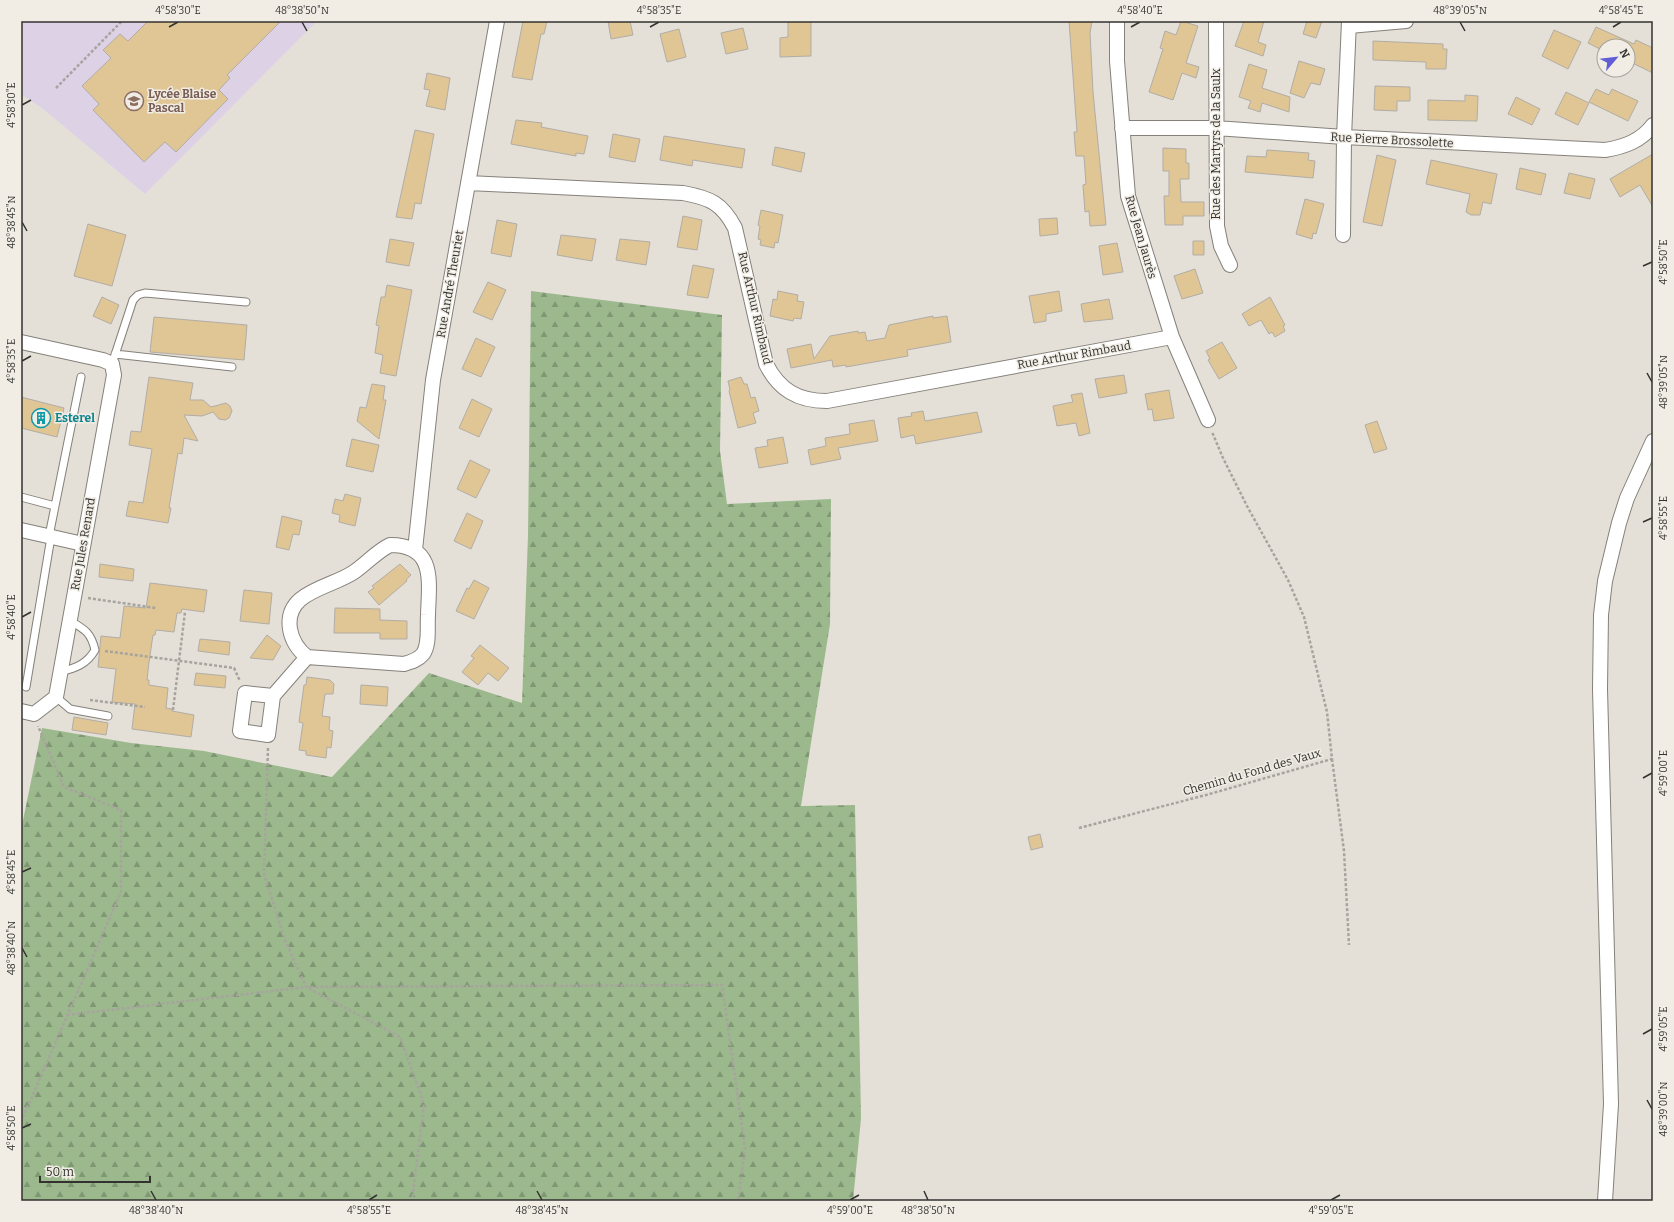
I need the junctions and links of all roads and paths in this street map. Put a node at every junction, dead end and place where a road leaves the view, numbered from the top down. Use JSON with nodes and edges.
{"nodes":[{"id":1,"x":122,"y":21,"type":"edge"},
{"id":2,"x":497,"y":21,"type":"edge"},
{"id":3,"x":1117,"y":21,"type":"edge"},
{"id":4,"x":1216,"y":21,"type":"edge"},
{"id":5,"x":1406,"y":21,"type":"edge"},
{"id":6,"x":1349,"y":24,"type":"edge"},
{"id":7,"x":56,"y":88,"type":"dead end"},
{"id":8,"x":1653,"y":125,"type":"edge"},
{"id":9,"x":1122,"y":128,"type":"junction"},
{"id":10,"x":1216,"y":128,"type":"junction"},
{"id":11,"x":1344,"y":138,"type":"junction"},
{"id":12,"x":468,"y":183,"type":"junction"},
{"id":13,"x":1343,"y":235,"type":"dead end"},
{"id":14,"x":1230,"y":265,"type":"dead end"},
{"id":15,"x":246,"y":302,"type":"dead end"},
{"id":16,"x":1172,"y":337,"type":"junction"},
{"id":17,"x":21,"y":342,"type":"edge"},
{"id":18,"x":113,"y":359,"type":"junction"},
{"id":19,"x":232,"y":367,"type":"dead end"},
{"id":20,"x":80,"y":377,"type":"dead end"},
{"id":21,"x":1208,"y":420,"type":"joint"},
{"id":22,"x":1653,"y":441,"type":"edge"},
{"id":23,"x":21,"y":497,"type":"edge"},
{"id":24,"x":55,"y":506,"type":"junction"},
{"id":25,"x":21,"y":530,"type":"edge"},
{"id":26,"x":50,"y":537,"type":"junction"},
{"id":27,"x":83,"y":544,"type":"junction"},
{"id":28,"x":415,"y":550,"type":"junction"},
{"id":29,"x":74,"y":596,"type":"junction"},
{"id":30,"x":156,"y":608,"type":"dead end"},
{"id":31,"x":184,"y":612,"type":"dead end"},
{"id":32,"x":69,"y":620,"type":"junction"},
{"id":33,"x":95,"y":650,"type":"junction"},
{"id":34,"x":307,"y":657,"type":"junction"},
{"id":35,"x":179,"y":662,"type":"junction"},
{"id":36,"x":60,"y":672,"type":"junction"},
{"id":37,"x":26,"y":686,"type":"dead end"},
{"id":38,"x":245,"y":693,"type":"junction"},
{"id":39,"x":56,"y":696,"type":"junction"},
{"id":40,"x":273,"y":696,"type":"junction"},
{"id":41,"x":87,"y":700,"type":"dead end"},
{"id":42,"x":145,"y":706,"type":"dead end"},
{"id":43,"x":173,"y":710,"type":"dead end"},
{"id":44,"x":27,"y":712,"type":"edge"},
{"id":45,"x":108,"y":716,"type":"dead end"},
{"id":46,"x":268,"y":735,"type":"junction"},
{"id":47,"x":1332,"y":759,"type":"junction"},
{"id":48,"x":1079,"y":828,"type":"dead end"},
{"id":49,"x":1349,"y":945,"type":"dead end"},
{"id":50,"x":306,"y":987,"type":"junction"},
{"id":51,"x":68,"y":1014,"type":"junction"},
{"id":52,"x":21,"y":1122,"type":"edge"},
{"id":53,"x":412,"y":1201,"type":"edge"},
{"id":54,"x":738,"y":1201,"type":"edge"},
{"id":55,"x":1605,"y":1201,"type":"edge"}],
"edges":[{"from":1,"to":7,"type":"path"},
{"from":2,"to":12,"type":"street","name":"Rue André Theuriet"},
{"from":3,"to":9,"type":"street","name":"Rue Jean Jaurès"},
{"from":4,"to":10,"type":"street","name":"Rue des Martyrs de la Saulx"},
{"from":5,"to":6,"type":"street"},
{"from":6,"to":11,"type":"street"},
{"from":8,"to":11,"type":"street","name":"Rue Pierre Brossolette"},
{"from":9,"to":10,"type":"street","name":"Rue Pierre Brossolette"},
{"from":9,"to":16,"type":"street","name":"Rue Jean Jaurès"},
{"from":10,"to":11,"type":"street","name":"Rue Pierre Brossolette"},
{"from":10,"to":14,"type":"street","name":"Rue des Martyrs de la Saulx"},
{"from":11,"to":13,"type":"street"},
{"from":12,"to":16,"type":"street","name":"Rue Arthur Rimbaud"},
{"from":12,"to":28,"type":"street","name":"Rue André Theuriet"},
{"from":15,"to":18,"type":"lane"},
{"from":16,"to":21,"type":"street","name":"Rue Jean Jaurès"},
{"from":17,"to":18,"type":"street"},
{"from":18,"to":19,"type":"lane"},
{"from":18,"to":27,"type":"street","name":"Rue Jules Renard"},
{"from":20,"to":24,"type":"lane"},
{"from":21,"to":47,"type":"path","name":"Chemin du Fond des Vaux"},
{"from":22,"to":55,"type":"street"},
{"from":23,"to":24,"type":"lane"},
{"from":24,"to":26,"type":"lane"},
{"from":25,"to":26,"type":"street"},
{"from":26,"to":27,"type":"street"},
{"from":26,"to":37,"type":"lane"},
{"from":27,"to":29,"type":"street","name":"Rue Jules Renard"},
{"from":28,"to":34,"type":"street"},
{"from":28,"to":34,"type":"street"},
{"from":29,"to":30,"type":"path"},
{"from":29,"to":32,"type":"street","name":"Rue Jules Renard"},
{"from":31,"to":35,"type":"path"},
{"from":32,"to":33,"type":"lane"},
{"from":32,"to":36,"type":"street","name":"Rue Jules Renard"},
{"from":33,"to":35,"type":"path"},
{"from":33,"to":36,"type":"lane"},
{"from":34,"to":40,"type":"street"},
{"from":35,"to":38,"type":"path"},
{"from":35,"to":43,"type":"path"},
{"from":36,"to":39,"type":"street","name":"Rue Jules Renard"},
{"from":38,"to":40,"type":"street"},
{"from":38,"to":46,"type":"street"},
{"from":39,"to":44,"type":"street"},
{"from":39,"to":45,"type":"lane"},
{"from":40,"to":46,"type":"street"},
{"from":41,"to":42,"type":"path"},
{"from":44,"to":51,"type":"path"},
{"from":46,"to":50,"type":"path"},
{"from":47,"to":48,"type":"path","name":"Chemin du Fond des Vaux"},
{"from":47,"to":49,"type":"path"},
{"from":50,"to":51,"type":"path"},
{"from":50,"to":53,"type":"path"},
{"from":50,"to":54,"type":"path"},
{"from":51,"to":52,"type":"path"}]}
